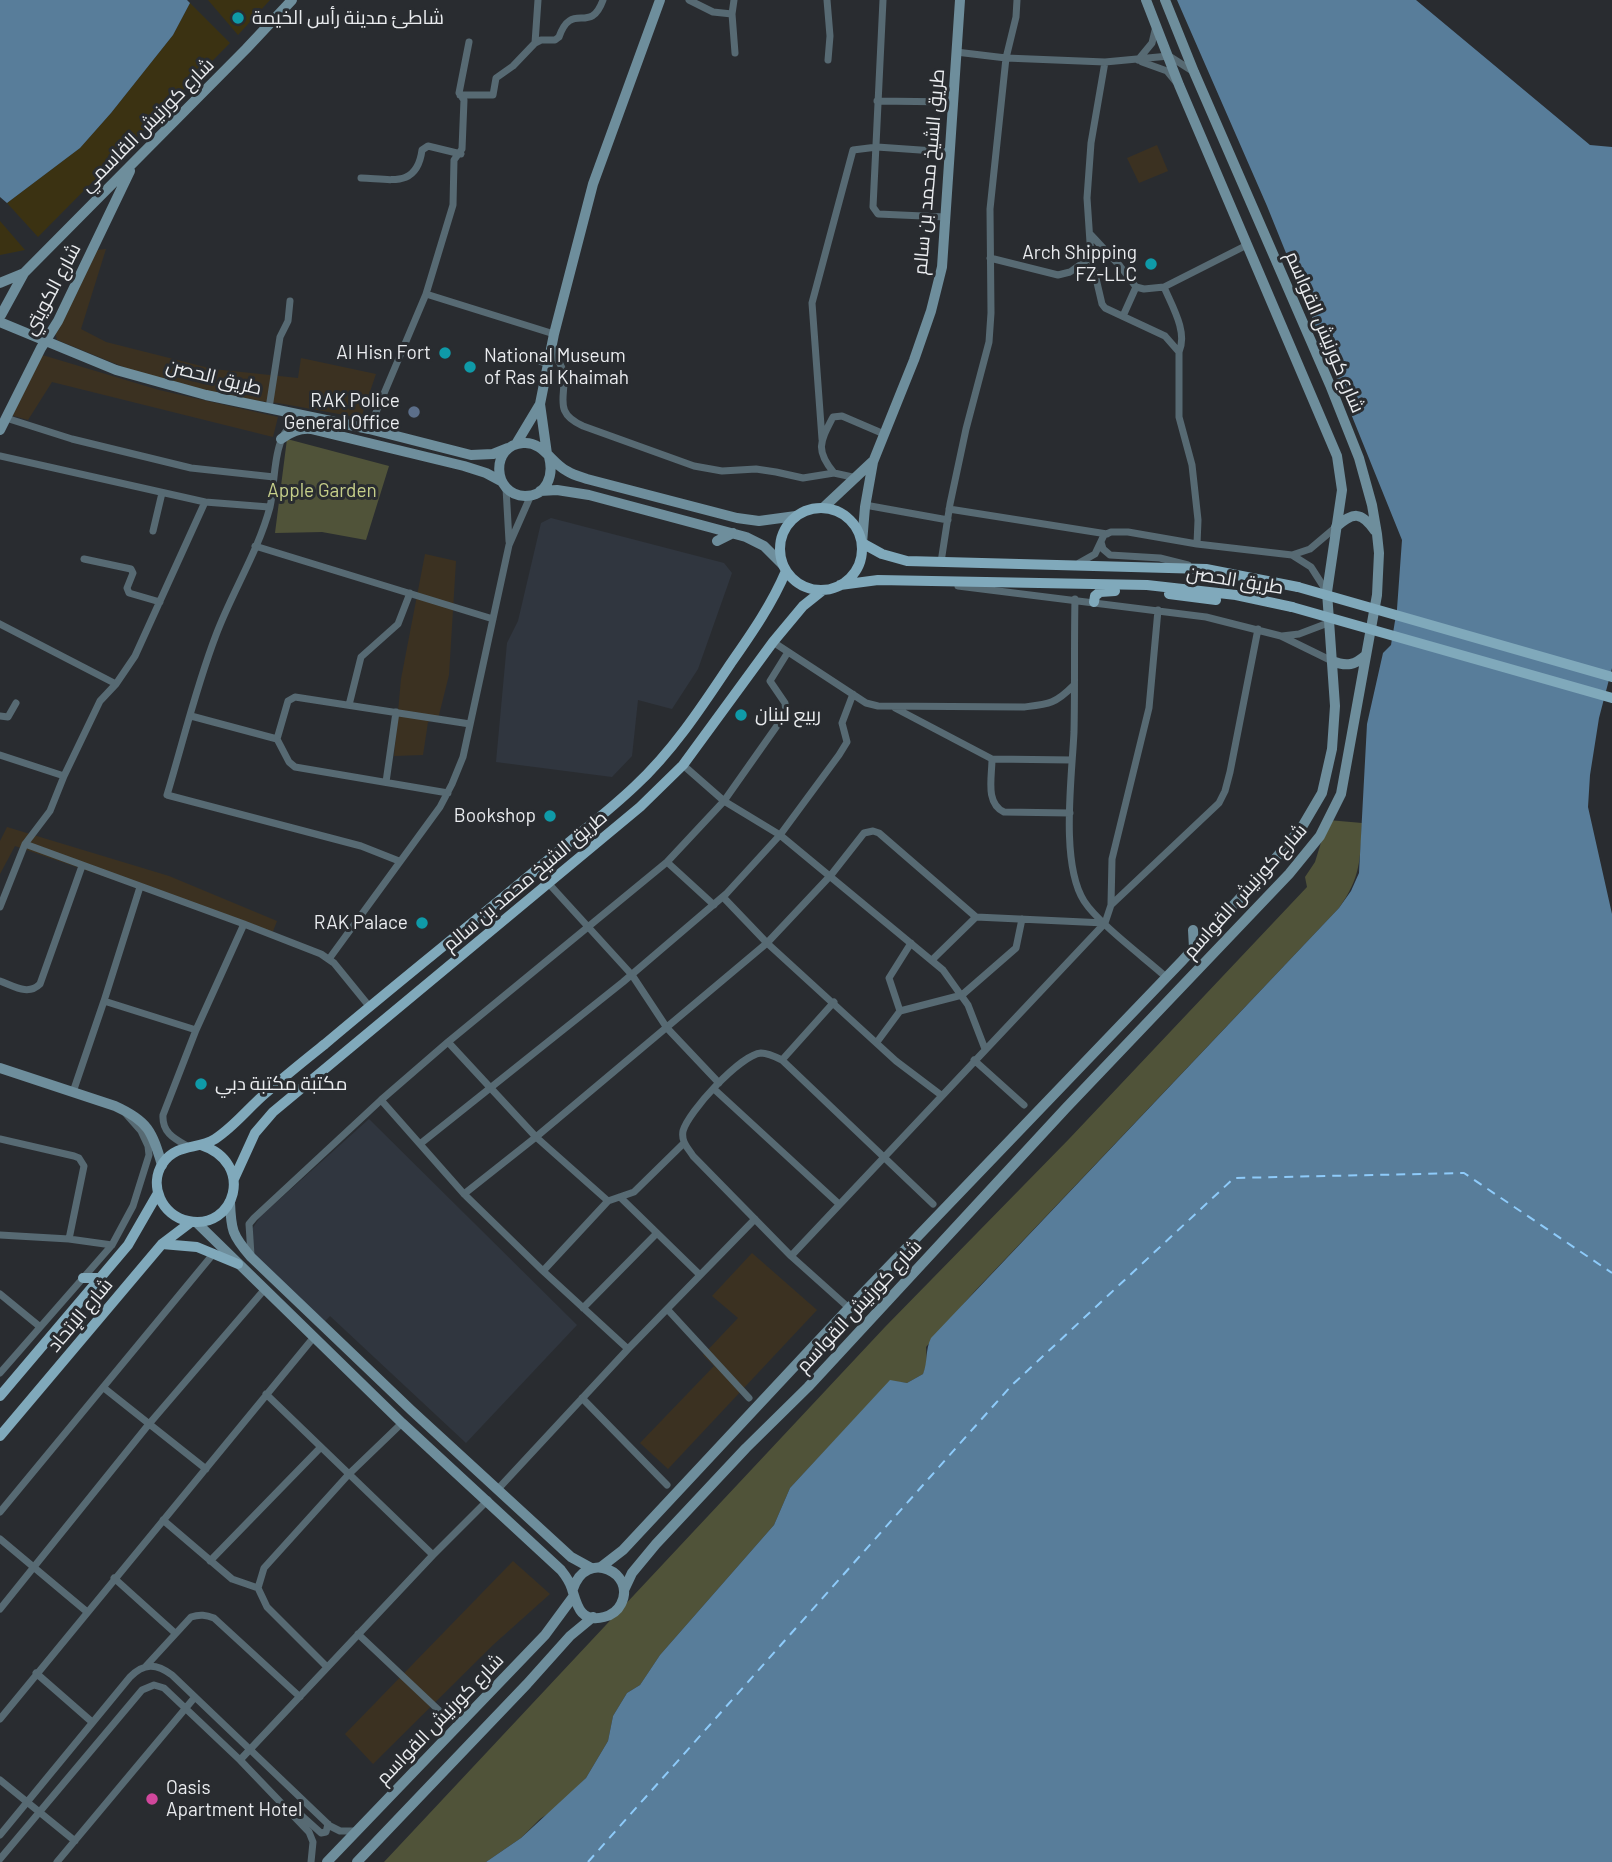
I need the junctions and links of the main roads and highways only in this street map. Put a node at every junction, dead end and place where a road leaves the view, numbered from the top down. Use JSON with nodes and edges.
{"nodes":[{"id":1,"x":292,"y":0,"type":"edge"},
{"id":2,"x":658,"y":0,"type":"edge"},
{"id":3,"x":960,"y":0,"type":"edge"},
{"id":4,"x":1146,"y":0,"type":"edge"},
{"id":5,"x":1165,"y":0,"type":"edge"},
{"id":6,"x":133,"y":164,"type":"junction"},
{"id":7,"x":24,"y":273,"type":"junction"},
{"id":8,"x":0,"y":283,"type":"edge"},
{"id":9,"x":0,"y":304,"type":"edge"},
{"id":10,"x":0,"y":318,"type":"edge"},
{"id":11,"x":46,"y":340,"type":"junction"},
{"id":12,"x":537,"y":359,"type":"dead end"},
{"id":13,"x":548,"y":362,"type":"junction"},
{"id":14,"x":540,"y":404,"type":"junction"},
{"id":15,"x":0,"y":430,"type":"edge"},
{"id":16,"x":281,"y":439,"type":"road end"},
{"id":17,"x":512,"y":446,"type":"junction"},
{"id":18,"x":548,"y":456,"type":"junction"},
{"id":19,"x":873,"y":462,"type":"junction"},
{"id":20,"x":503,"y":484,"type":"junction"},
{"id":21,"x":535,"y":493,"type":"junction"},
{"id":22,"x":823,"y":508,"type":"junction"},
{"id":23,"x":796,"y":516,"type":"junction"},
{"id":24,"x":1336,"y":527,"type":"junction"},
{"id":25,"x":733,"y":533,"type":"junction"},
{"id":26,"x":1377,"y":534,"type":"junction"},
{"id":27,"x":717,"y":541,"type":"dead end"},
{"id":28,"x":862,"y":543,"type":"junction"},
{"id":29,"x":785,"y":568,"type":"junction"},
{"id":30,"x":840,"y":585,"type":"junction"},
{"id":31,"x":823,"y":590,"type":"junction"},
{"id":32,"x":1094,"y":602,"type":"road end"},
{"id":33,"x":1292,"y":607,"type":"junction"},
{"id":34,"x":1366,"y":655,"type":"junction"},
{"id":35,"x":1332,"y":661,"type":"junction"},
{"id":36,"x":1612,"y":677,"type":"edge"},
{"id":37,"x":1612,"y":698,"type":"edge"},
{"id":38,"x":1193,"y":930,"type":"dead end"},
{"id":39,"x":1194,"y":948,"type":"junction"},
{"id":40,"x":0,"y":1068,"type":"edge"},
{"id":41,"x":201,"y":1145,"type":"junction"},
{"id":42,"x":162,"y":1164,"type":"junction"},
{"id":43,"x":234,"y":1179,"type":"junction"},
{"id":44,"x":158,"y":1193,"type":"junction"},
{"id":45,"x":230,"y":1202,"type":"junction"},
{"id":46,"x":193,"y":1222,"type":"junction"},
{"id":47,"x":162,"y":1244,"type":"junction"},
{"id":48,"x":239,"y":1264,"type":"junction"},
{"id":49,"x":82,"y":1278,"type":"road end"},
{"id":50,"x":100,"y":1279,"type":"junction"},
{"id":51,"x":0,"y":1396,"type":"edge"},
{"id":52,"x":0,"y":1436,"type":"edge"},
{"id":53,"x":596,"y":1567,"type":"junction"},
{"id":54,"x":624,"y":1590,"type":"junction"},
{"id":55,"x":573,"y":1593,"type":"junction"},
{"id":56,"x":593,"y":1617,"type":"junction"},
{"id":57,"x":327,"y":1862,"type":"edge"},
{"id":58,"x":357,"y":1862,"type":"edge"}],
"edges":[{"from":1,"to":6,"type":"main road","name":"شارع كورنيش القاسمي"},
{"from":2,"to":13,"type":"main road"},
{"from":3,"to":19,"type":"main road","name":"طريق الشيخ محمد بن سالم"},
{"from":4,"to":24,"type":"main road","name":"شارع كورنيش القواسم"},
{"from":5,"to":26,"type":"main road","name":"شارع كورنيش القواسم"},
{"from":6,"to":7,"type":"main road","name":"شارع كورنيش القاسمي"},
{"from":6,"to":11,"type":"main road","name":"شارع الكويتي"},
{"from":7,"to":8,"type":"main road","name":"شارع كورنيش القاسمي"},
{"from":7,"to":10,"type":"main road","name":"شارع كورنيش القاسمي"},
{"from":9,"to":10,"type":"main road"},
{"from":10,"to":11,"type":"main road","name":"طريق الحصن"},
{"from":11,"to":15,"type":"main road","name":"شارع الكويتي"},
{"from":11,"to":17,"type":"main road","name":"طريق الحصن"},
{"from":12,"to":13,"type":"main road"},
{"from":13,"to":14,"type":"main road"},
{"from":14,"to":17,"type":"main road"},
{"from":14,"to":18,"type":"main road"},
{"from":16,"to":20,"type":"main road"},
{"from":17,"to":18,"type":"main road"},
{"from":17,"to":20,"type":"main road"},
{"from":18,"to":21,"type":"main road"},
{"from":18,"to":23,"type":"main road"},
{"from":19,"to":22,"type":"main road","name":"طريق الشيخ محمد بن سالم"},
{"from":19,"to":28,"type":"main road","name":"طريق الشيخ محمد بن سالم"},
{"from":20,"to":21,"type":"main road"},
{"from":21,"to":25,"type":"main road"},
{"from":22,"to":23,"type":"main road"},
{"from":22,"to":28,"type":"main road"},
{"from":23,"to":29,"type":"main road"},
{"from":24,"to":26,"type":"main road"},
{"from":24,"to":35,"type":"main road","name":"شارع كورنيش القواسم"},
{"from":25,"to":27,"type":"main road"},
{"from":25,"to":29,"type":"main road"},
{"from":26,"to":34,"type":"main road","name":"شارع كورنيش القواسم"},
{"from":28,"to":30,"type":"main road"},
{"from":28,"to":36,"type":"main road","name":"طريق الحصن","bridge":true},
{"from":29,"to":31,"type":"main road"},
{"from":29,"to":41,"type":"main road","name":"طريق الشيخ محمد بن سالم"},
{"from":30,"to":31,"type":"main road"},
{"from":30,"to":33,"type":"main road","name":"طريق الحصن"},
{"from":31,"to":43,"type":"main road","name":"طريق الشيخ محمد بن سالم"},
{"from":32,"to":33,"type":"main road"},
{"from":33,"to":37,"type":"main road","name":"طريق الحصن","bridge":true},
{"from":34,"to":35,"type":"main road"},
{"from":34,"to":54,"type":"main road","name":"شارع كورنيش القواسم"},
{"from":35,"to":39,"type":"main road","name":"شارع كورنيش القواسم"},
{"from":38,"to":39,"type":"main road"},
{"from":39,"to":53,"type":"main road","name":"شارع كورنيش القواسم"},
{"from":40,"to":42,"type":"main road"},
{"from":41,"to":42,"type":"main road"},
{"from":41,"to":43,"type":"main road"},
{"from":42,"to":44,"type":"main road"},
{"from":43,"to":45,"type":"main road"},
{"from":44,"to":46,"type":"main road"},
{"from":44,"to":50,"type":"main road","name":"شارع الإتحاد"},
{"from":45,"to":46,"type":"main road"},
{"from":45,"to":53,"type":"main road"},
{"from":46,"to":47,"type":"main road","name":"شارع الإتحاد"},
{"from":46,"to":48,"type":"main road"},
{"from":47,"to":48,"type":"main road"},
{"from":47,"to":52,"type":"main road","name":"شارع الإتحاد"},
{"from":48,"to":55,"type":"main road"},
{"from":49,"to":50,"type":"main road"},
{"from":50,"to":51,"type":"main road","name":"شارع الإتحاد"},
{"from":53,"to":54,"type":"main road"},
{"from":53,"to":55,"type":"main road"},
{"from":54,"to":56,"type":"main road"},
{"from":55,"to":56,"type":"main road"},
{"from":55,"to":57,"type":"main road","name":"شارع كورنيش القواسم"},
{"from":56,"to":58,"type":"main road","name":"شارع كورنيش القواسم"}]}
